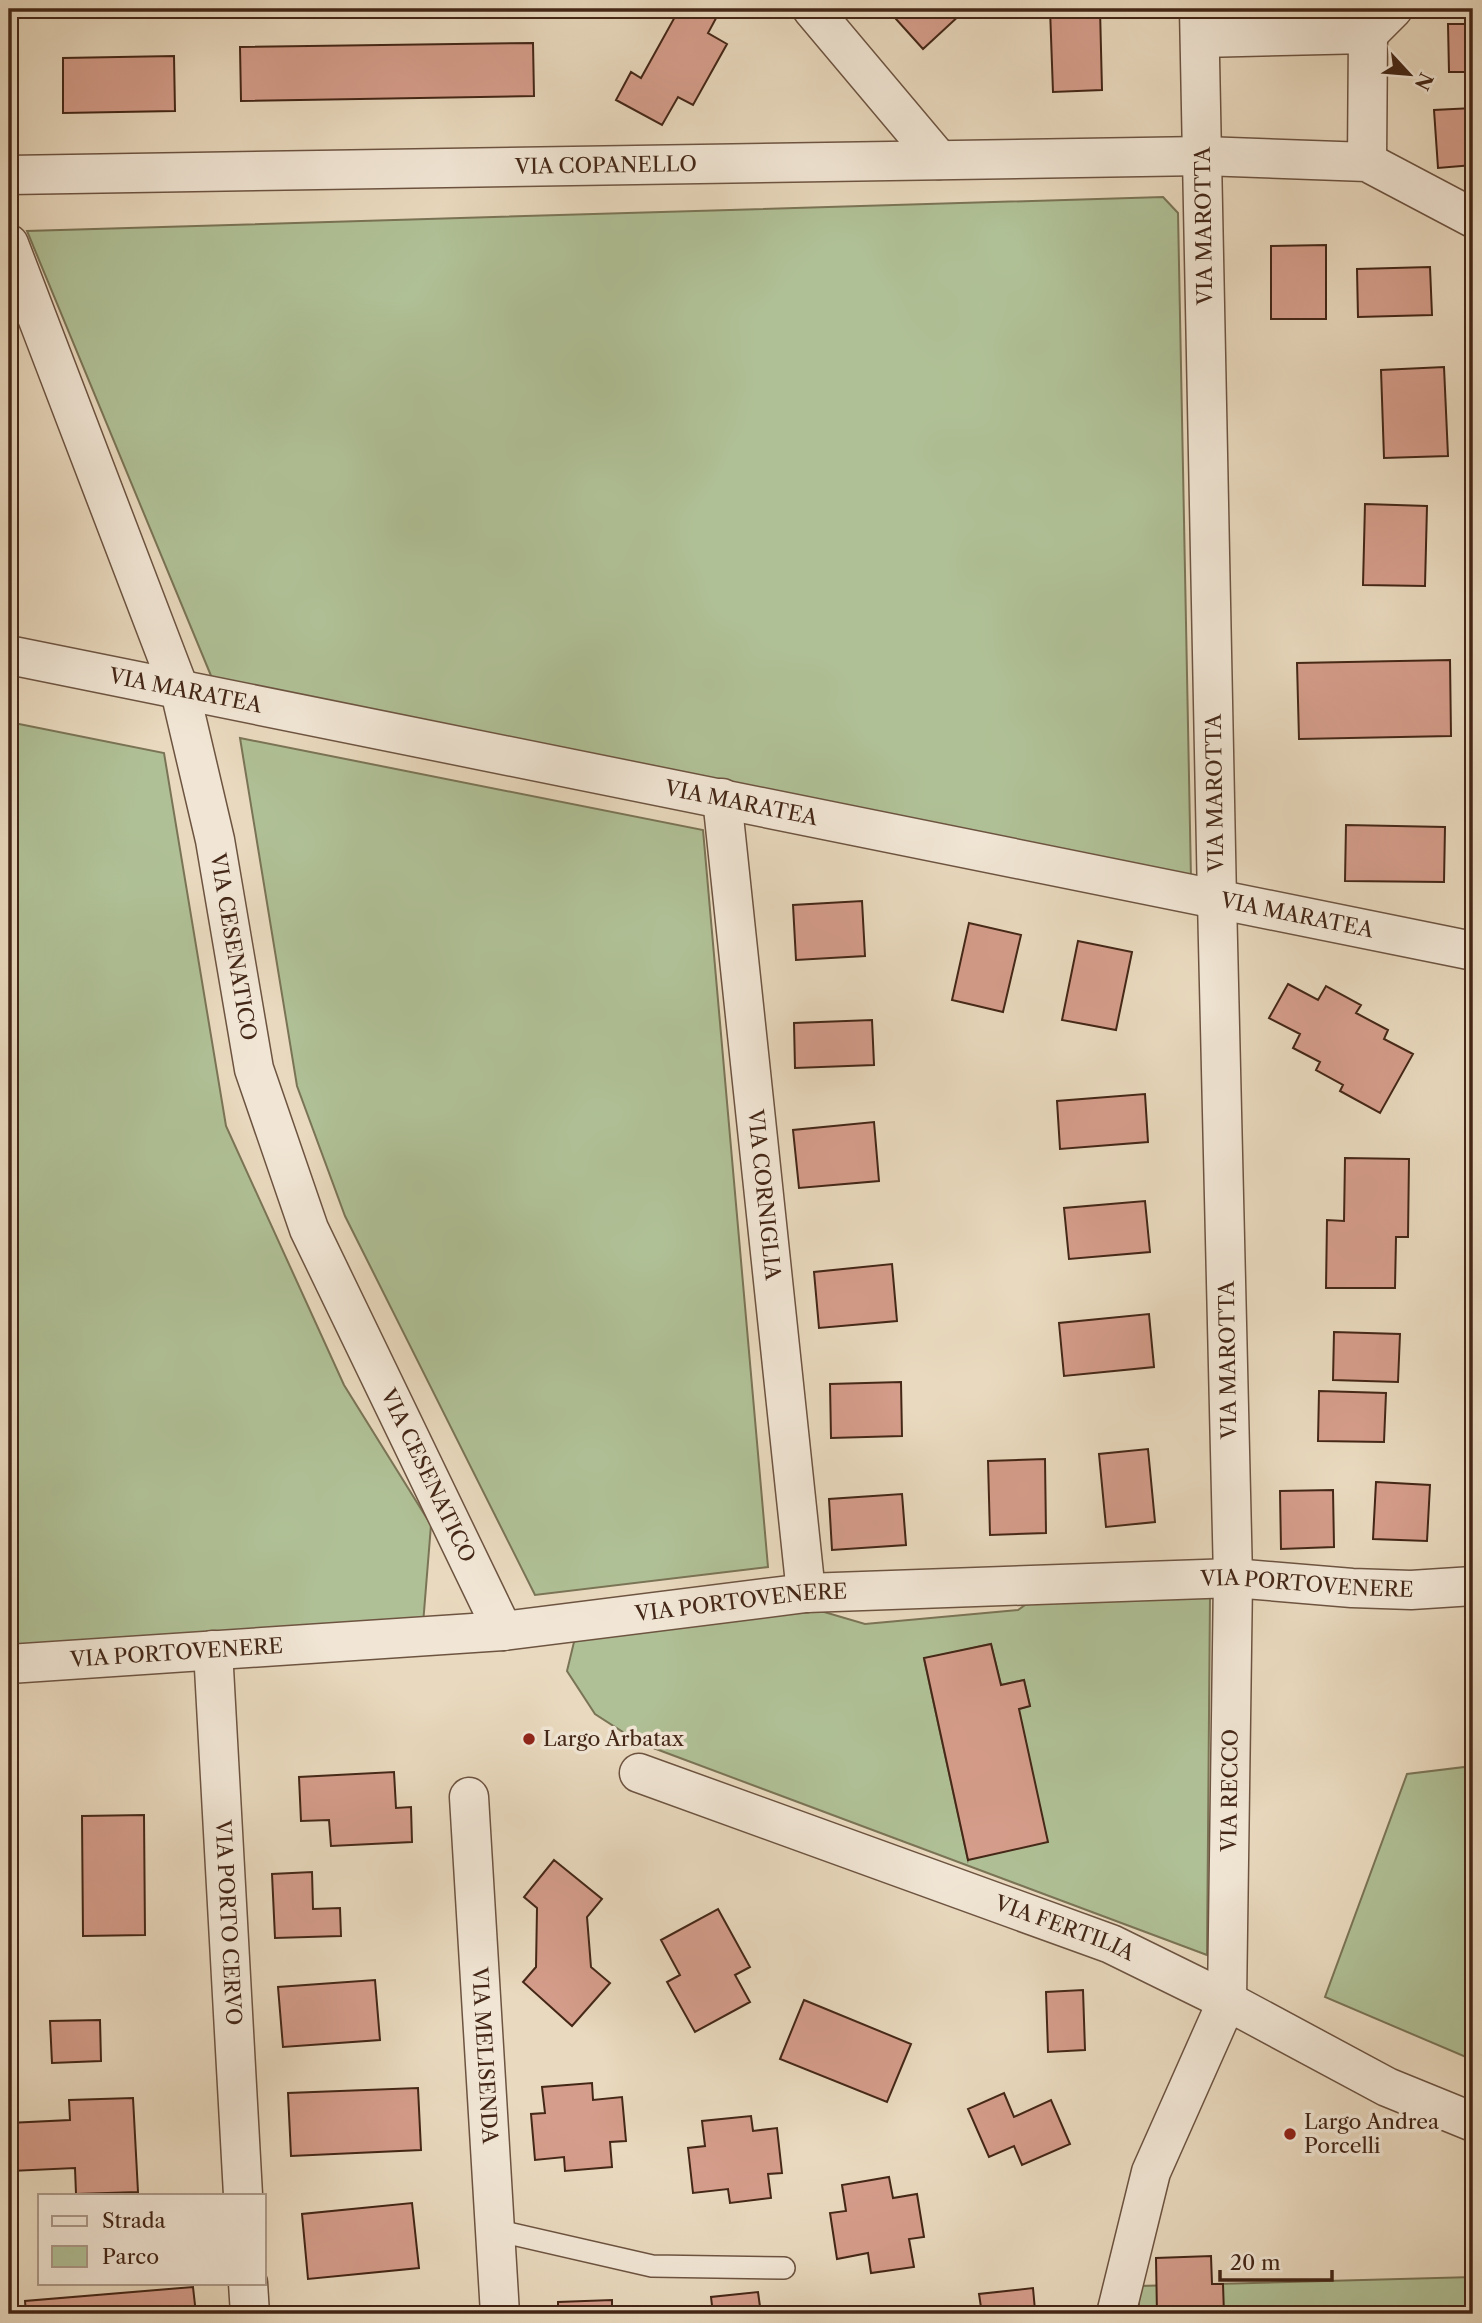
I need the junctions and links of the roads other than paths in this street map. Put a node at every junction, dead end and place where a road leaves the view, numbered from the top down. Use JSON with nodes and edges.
{"nodes":[{"id":1,"x":812,"y":9,"type":"edge"},
{"id":2,"x":1380,"y":21,"type":"edge"},
{"id":3,"x":1200,"y":23,"type":"edge"},
{"id":4,"x":1203,"y":156,"type":"junction"},
{"id":5,"x":939,"y":160,"type":"junction"},
{"id":6,"x":1367,"y":162,"type":"junction"},
{"id":7,"x":9,"y":175,"type":"edge"},
{"id":8,"x":1473,"y":218,"type":"edge"},
{"id":9,"x":9,"y":244,"type":"edge"},
{"id":10,"x":9,"y":655,"type":"edge"},
{"id":11,"x":180,"y":691,"type":"junction"},
{"id":12,"x":722,"y":798,"type":"junction"},
{"id":13,"x":1217,"y":900,"type":"junction"},
{"id":14,"x":1473,"y":951,"type":"edge"},
{"id":15,"x":1233,"y":1578,"type":"junction"},
{"id":16,"x":1473,"y":1586,"type":"edge"},
{"id":17,"x":806,"y":1593,"type":"junction"},
{"id":18,"x":503,"y":1631,"type":"junction"},
{"id":19,"x":213,"y":1650,"type":"junction"},
{"id":20,"x":9,"y":1664,"type":"edge"},
{"id":21,"x":639,"y":1773,"type":"dead end"},
{"id":22,"x":469,"y":1797,"type":"dead end"},
{"id":23,"x":1227,"y":2001,"type":"junction"},
{"id":24,"x":1473,"y":2122,"type":"edge"},
{"id":25,"x":243,"y":2194,"type":"edge"},
{"id":26,"x":495,"y":2230,"type":"junction"},
{"id":27,"x":784,"y":2268,"type":"dead end"},
{"id":28,"x":248,"y":2284,"type":"edge"},
{"id":29,"x":250,"y":2314,"type":"edge"},
{"id":30,"x":500,"y":2314,"type":"edge"},
{"id":31,"x":1116,"y":2314,"type":"edge"}],
"edges":[{"from":1,"to":5,"type":"street"},
{"from":2,"to":3,"type":"street"},
{"from":2,"to":6,"type":"street"},
{"from":3,"to":4,"type":"street","name":"VIA MAROTTA"},
{"from":4,"to":5,"type":"street","name":"VIA COPANELLO"},
{"from":4,"to":6,"type":"street","name":"VIA COPANELLO"},
{"from":4,"to":13,"type":"street","name":"VIA MAROTTA"},
{"from":5,"to":7,"type":"street","name":"VIA COPANELLO"},
{"from":6,"to":8,"type":"street"},
{"from":9,"to":11,"type":"street","name":"VIA CESENATICO"},
{"from":10,"to":11,"type":"street","name":"VIA MARATEA"},
{"from":11,"to":12,"type":"street","name":"VIA MARATEA"},
{"from":11,"to":18,"type":"street","name":"VIA CESENATICO"},
{"from":12,"to":13,"type":"street","name":"VIA MARATEA"},
{"from":12,"to":17,"type":"street","name":"VIA CORNIGLIA"},
{"from":13,"to":14,"type":"street","name":"VIA MARATEA"},
{"from":13,"to":15,"type":"street","name":"VIA MAROTTA"},
{"from":15,"to":16,"type":"street","name":"VIA PORTOVENERE"},
{"from":15,"to":17,"type":"street","name":"VIA PORTOVENERE"},
{"from":15,"to":23,"type":"street","name":"VIA RECCO"},
{"from":17,"to":18,"type":"street","name":"VIA PORTOVENERE"},
{"from":18,"to":19,"type":"street","name":"VIA PORTOVENERE"},
{"from":19,"to":20,"type":"street","name":"VIA PORTOVENERE"},
{"from":19,"to":25,"type":"street","name":"VIA PORTO CERVO"},
{"from":21,"to":23,"type":"street","name":"VIA FERTILIA"},
{"from":22,"to":26,"type":"street","name":"VIA MELISENDA"},
{"from":23,"to":24,"type":"street","name":"VIA FERTILIA"},
{"from":23,"to":31,"type":"street"},
{"from":26,"to":27,"type":"lane"},
{"from":26,"to":30,"type":"street","name":"VIA MELISENDA"},
{"from":28,"to":29,"type":"street"}]}
